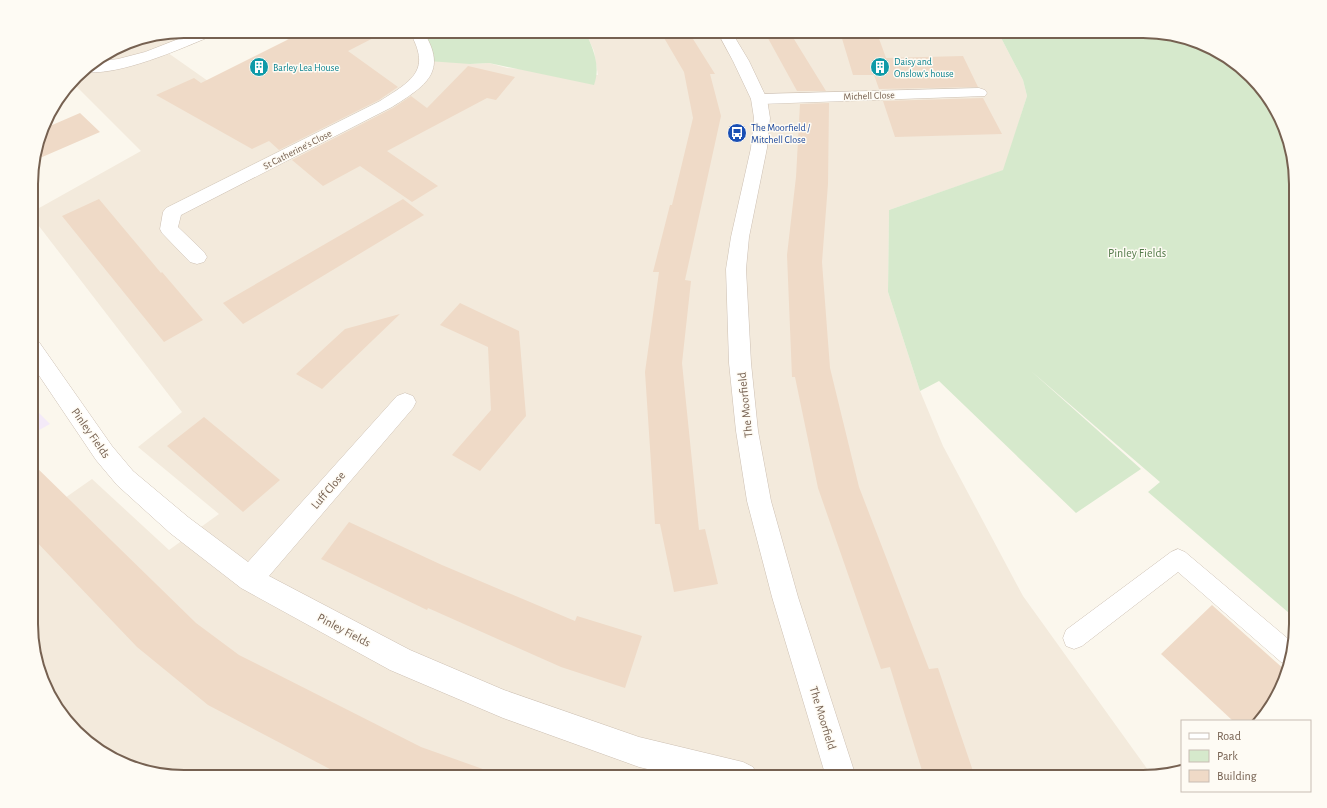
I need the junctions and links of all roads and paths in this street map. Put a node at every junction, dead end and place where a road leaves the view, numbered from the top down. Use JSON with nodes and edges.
{"nodes":[{"id":1,"x":193,"y":38,"type":"edge"},
{"id":2,"x":421,"y":38,"type":"edge"},
{"id":3,"x":728,"y":38,"type":"edge"},
{"id":4,"x":99,"y":66,"type":"edge"},
{"id":5,"x":979,"y":92,"type":"dead end"},
{"id":6,"x":759,"y":99,"type":"junction"},
{"id":7,"x":197,"y":257,"type":"dead end"},
{"id":8,"x":38,"y":357,"type":"edge"},
{"id":9,"x":405,"y":402,"type":"dead end"},
{"id":10,"x":250,"y":579,"type":"junction"},
{"id":11,"x":1074,"y":638,"type":"dead end"},
{"id":12,"x":1286,"y":652,"type":"edge"},
{"id":13,"x":714,"y":770,"type":"edge"},
{"id":14,"x":839,"y":770,"type":"edge"}],
"edges":[{"from":1,"to":4,"type":"street"},
{"from":2,"to":7,"type":"street","name":"St Catherine's Close"},
{"from":3,"to":6,"type":"street","name":"The Moorfield"},
{"from":5,"to":6,"type":"street","name":"Michell Close"},
{"from":6,"to":14,"type":"street","name":"The Moorfield"},
{"from":8,"to":10,"type":"street","name":"Pinley Fields"},
{"from":9,"to":10,"type":"street","name":"Luff Close"},
{"from":10,"to":13,"type":"street","name":"Pinley Fields"},
{"from":11,"to":12,"type":"lane"}]}
